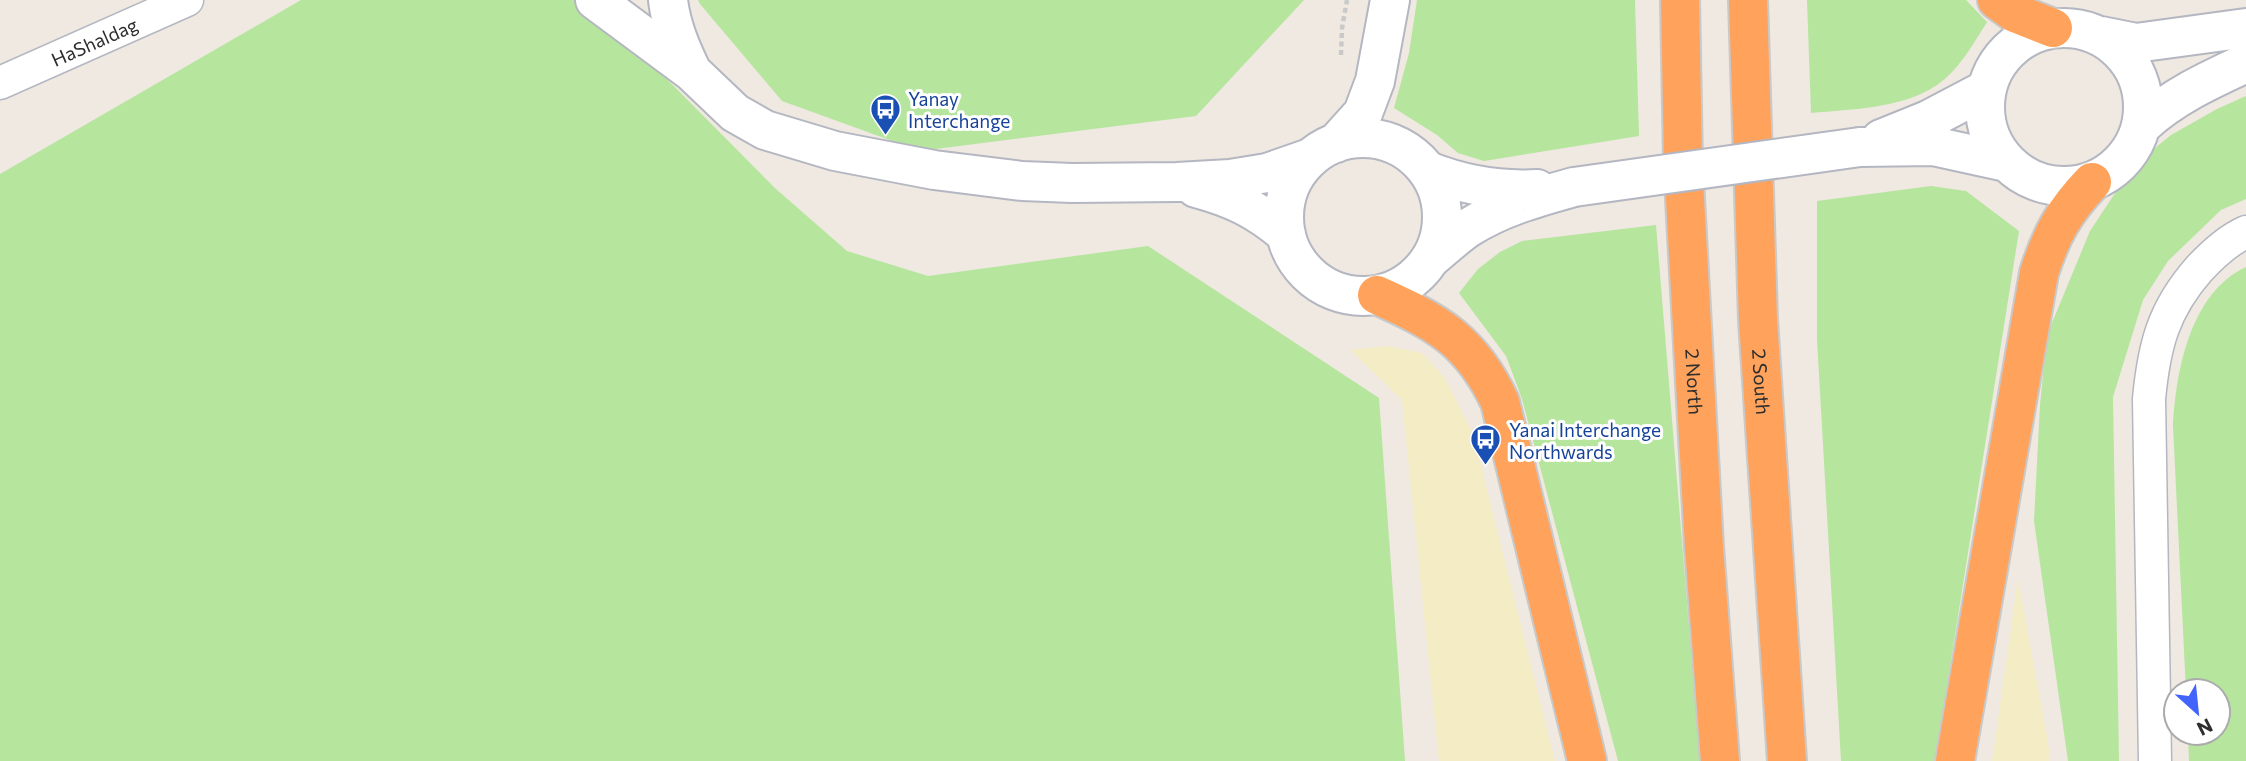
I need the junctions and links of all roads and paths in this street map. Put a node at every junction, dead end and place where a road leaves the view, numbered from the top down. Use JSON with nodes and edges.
{"nodes":[{"id":1,"x":187,"y":0,"type":"edge"},
{"id":2,"x":595,"y":0,"type":"edge"},
{"id":3,"x":668,"y":0,"type":"edge"},
{"id":4,"x":1390,"y":0,"type":"edge"},
{"id":5,"x":1680,"y":0,"type":"edge"},
{"id":6,"x":1748,"y":0,"type":"edge"},
{"id":7,"x":1997,"y":0,"type":"edge"},
{"id":8,"x":2053,"y":28,"type":"junction"},
{"id":9,"x":2246,"y":28,"type":"edge"},
{"id":10,"x":2101,"y":36,"type":"junction"},
{"id":11,"x":2246,"y":63,"type":"edge"},
{"id":12,"x":692,"y":72,"type":"junction"},
{"id":13,"x":0,"y":83,"type":"edge"},
{"id":14,"x":1987,"y":89,"type":"junction"},
{"id":15,"x":2142,"y":125,"type":"junction"},
{"id":16,"x":1860,"y":147,"type":"junction"},
{"id":17,"x":1323,"y":150,"type":"junction"},
{"id":18,"x":2006,"y":162,"type":"junction"},
{"id":19,"x":1428,"y":171,"type":"junction"},
{"id":20,"x":1177,"y":182,"type":"junction"},
{"id":21,"x":2092,"y":182,"type":"junction"},
{"id":22,"x":1574,"y":187,"type":"junction"},
{"id":23,"x":2246,"y":232,"type":"edge"},
{"id":24,"x":1286,"y":234,"type":"junction"},
{"id":25,"x":1430,"y":259,"type":"junction"},
{"id":26,"x":1377,"y":295,"type":"junction"},
{"id":27,"x":1587,"y":761,"type":"edge"},
{"id":28,"x":1720,"y":761,"type":"edge"},
{"id":29,"x":1787,"y":761,"type":"edge"},
{"id":30,"x":1955,"y":761,"type":"edge"},
{"id":31,"x":2155,"y":761,"type":"edge"}],
"edges":[{"from":1,"to":13,"type":"street","name":"HaShaldag"},
{"from":2,"to":12,"type":"main road"},
{"from":3,"to":12,"type":"main road"},
{"from":4,"to":17,"type":"main road"},
{"from":5,"to":28,"type":"highway","name":"2 North"},
{"from":6,"to":29,"type":"highway","name":"2 South"},
{"from":7,"to":8,"type":"highway"},
{"from":8,"to":10,"type":"main road"},
{"from":8,"to":14,"type":"main road"},
{"from":9,"to":10,"type":"main road"},
{"from":10,"to":15,"type":"main road"},
{"from":11,"to":15,"type":"main road"},
{"from":12,"to":20,"type":"main road"},
{"from":14,"to":16,"type":"main road"},
{"from":14,"to":18,"type":"main road"},
{"from":15,"to":21,"type":"main road"},
{"from":16,"to":18,"type":"main road"},
{"from":16,"to":22,"type":"main road","bridge":true},
{"from":17,"to":19,"type":"main road"},
{"from":17,"to":20,"type":"main road"},
{"from":17,"to":24,"type":"main road"},
{"from":18,"to":21,"type":"main road"},
{"from":19,"to":22,"type":"main road"},
{"from":19,"to":25,"type":"main road"},
{"from":20,"to":24,"type":"main road"},
{"from":21,"to":30,"type":"highway"},
{"from":22,"to":25,"type":"main road"},
{"from":23,"to":31,"type":"street"},
{"from":24,"to":26,"type":"main road"},
{"from":25,"to":26,"type":"main road"},
{"from":26,"to":27,"type":"highway"}]}
